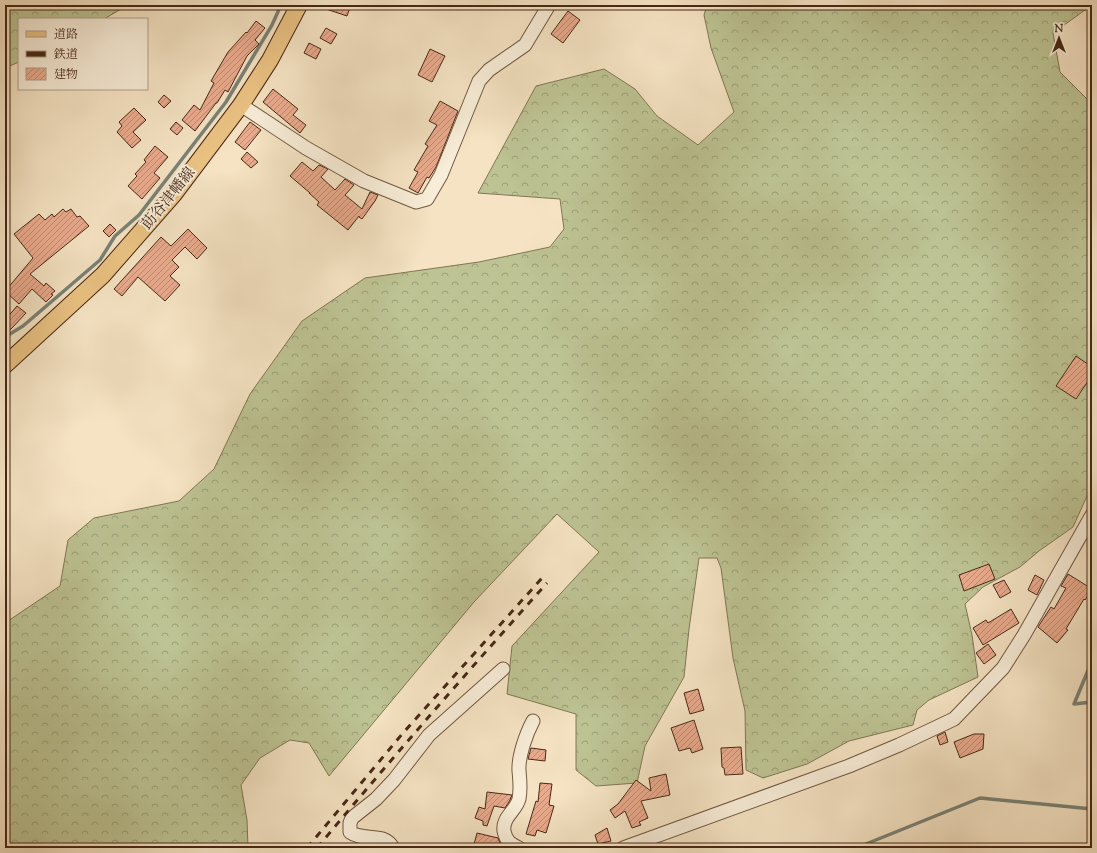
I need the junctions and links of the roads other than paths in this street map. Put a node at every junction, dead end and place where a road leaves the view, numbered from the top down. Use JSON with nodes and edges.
{"nodes":[{"id":1,"x":299,"y":5,"type":"edge"},
{"id":2,"x":549,"y":5,"type":"edge"},
{"id":3,"x":241,"y":106,"type":"junction"},
{"id":4,"x":5,"y":364,"type":"edge"},
{"id":5,"x":1092,"y":515,"type":"edge"},
{"id":6,"x":503,"y":669,"type":"dead end"},
{"id":7,"x":533,"y":721,"type":"dead end"},
{"id":8,"x":393,"y":848,"type":"edge"},
{"id":9,"x":519,"y":848,"type":"edge"},
{"id":10,"x":623,"y":848,"type":"edge"}],
"edges":[{"from":1,"to":3,"type":"main road","name":"莇谷津幡線"},
{"from":2,"to":3,"type":"street"},
{"from":3,"to":4,"type":"main road","name":"莇谷津幡線"},
{"from":5,"to":10,"type":"street"},
{"from":6,"to":8,"type":"street"},
{"from":7,"to":9,"type":"street"}]}
